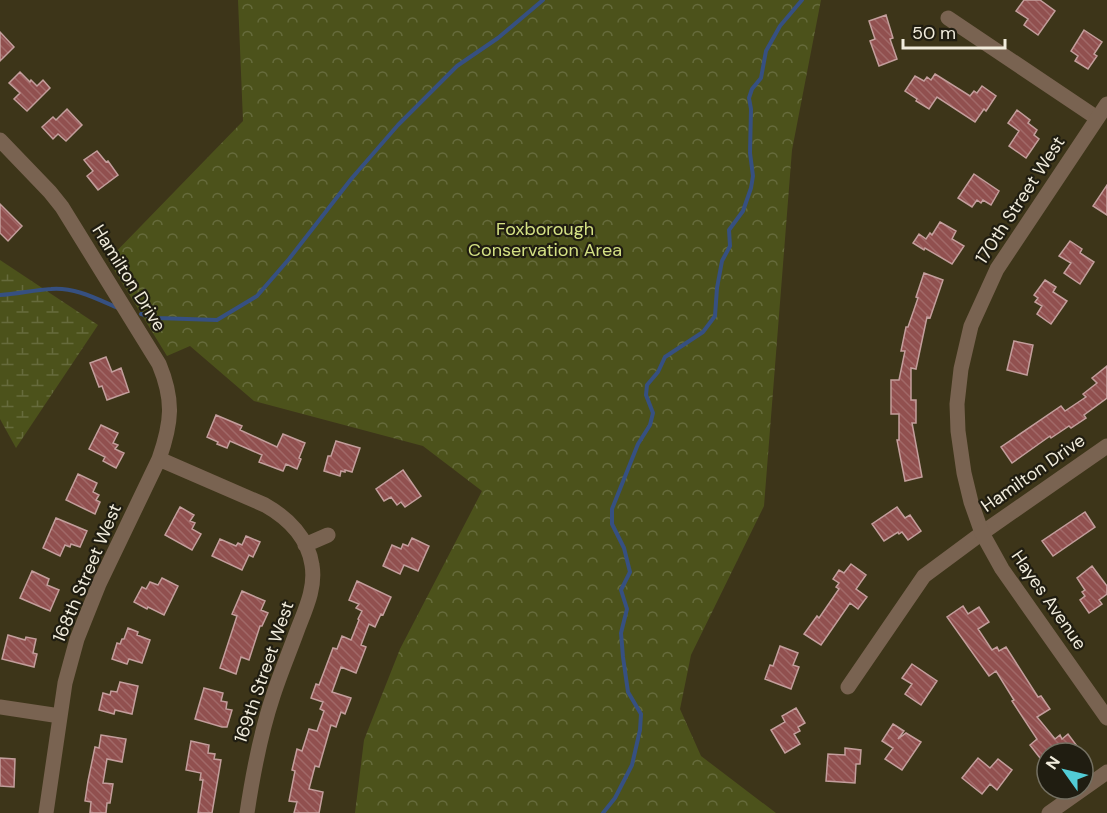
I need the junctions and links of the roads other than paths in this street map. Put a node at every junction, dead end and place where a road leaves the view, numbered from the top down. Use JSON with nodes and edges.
{"nodes":[{"id":1,"x":948,"y":18,"type":"dead end"},
{"id":2,"x":1107,"y":104,"type":"edge"},
{"id":3,"x":1097,"y":118,"type":"junction"},
{"id":4,"x":0,"y":140,"type":"edge"},
{"id":5,"x":1107,"y":446,"type":"edge"},
{"id":6,"x":159,"y":459,"type":"junction"},
{"id":7,"x":982,"y":533,"type":"junction"},
{"id":8,"x":328,"y":535,"type":"dead end"},
{"id":9,"x":305,"y":544,"type":"junction"},
{"id":10,"x":848,"y":687,"type":"dead end"},
{"id":11,"x":0,"y":707,"type":"edge"},
{"id":12,"x":60,"y":716,"type":"junction"},
{"id":13,"x":1107,"y":718,"type":"edge"},
{"id":14,"x":1107,"y":772,"type":"edge"},
{"id":15,"x":46,"y":813,"type":"edge"},
{"id":16,"x":247,"y":813,"type":"edge"},
{"id":17,"x":1049,"y":813,"type":"edge"}],
"edges":[{"from":1,"to":3,"type":"street"},
{"from":2,"to":3,"type":"street","name":"170th Street West"},
{"from":3,"to":7,"type":"street","name":"170th Street West"},
{"from":4,"to":6,"type":"street","name":"Hamilton Drive"},
{"from":5,"to":7,"type":"street","name":"Hamilton Drive"},
{"from":6,"to":9,"type":"street","name":"169th Street West"},
{"from":6,"to":12,"type":"street","name":"168th Street West"},
{"from":7,"to":10,"type":"street","name":"Hamilton Drive"},
{"from":7,"to":13,"type":"street","name":"Hayes Avenue"},
{"from":8,"to":9,"type":"street"},
{"from":9,"to":16,"type":"street","name":"169th Street West"},
{"from":11,"to":12,"type":"street"},
{"from":12,"to":15,"type":"street","name":"168th Street West"},
{"from":14,"to":17,"type":"street"}]}
